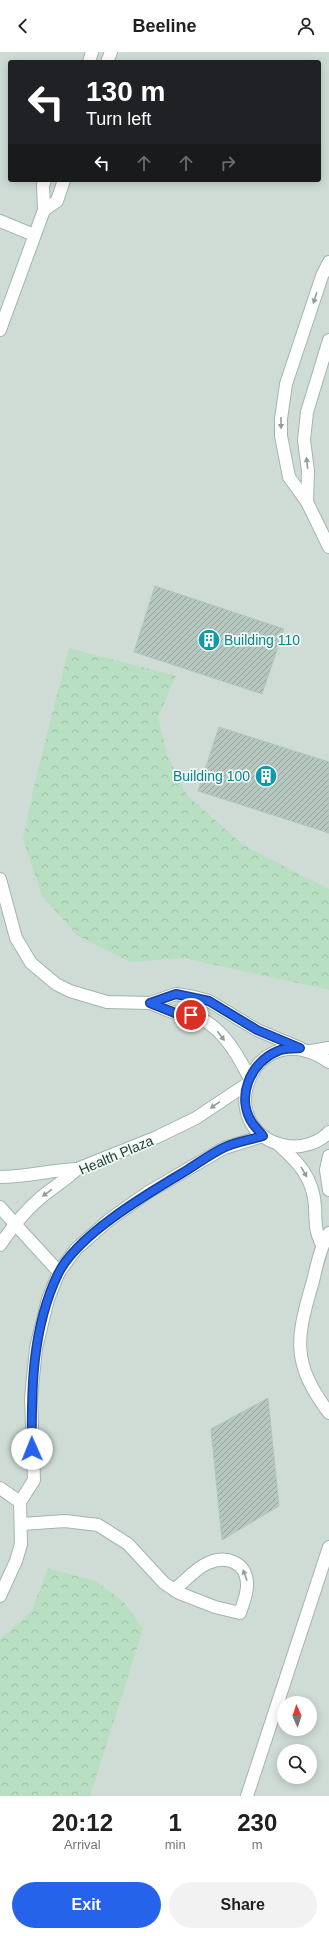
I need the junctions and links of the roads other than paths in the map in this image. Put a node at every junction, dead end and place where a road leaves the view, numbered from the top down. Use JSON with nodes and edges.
{"nodes":[{"id":1,"x":44,"y":182,"type":"edge"},
{"id":2,"x":63,"y":182,"type":"edge"},
{"id":3,"x":44,"y":210,"type":"junction"},
{"id":4,"x":0,"y":222,"type":"edge"},
{"id":5,"x":34,"y":235,"type":"junction"},
{"id":6,"x":329,"y":262,"type":"edge"},
{"id":7,"x":0,"y":330,"type":"edge"},
{"id":8,"x":329,"y":340,"type":"edge"},
{"id":9,"x":307,"y":502,"type":"junction"},
{"id":10,"x":329,"y":548,"type":"edge"},
{"id":11,"x":0,"y":879,"type":"edge"},
{"id":12,"x":150,"y":1003,"type":"junction"},
{"id":13,"x":329,"y":1048,"type":"edge"},
{"id":14,"x":305,"y":1050,"type":"junction"},
{"id":15,"x":329,"y":1062,"type":"edge"},
{"id":16,"x":248,"y":1080,"type":"junction"},
{"id":17,"x":329,"y":1132,"type":"edge"},
{"id":18,"x":263,"y":1136,"type":"junction"},
{"id":19,"x":277,"y":1144,"type":"junction"},
{"id":20,"x":329,"y":1156,"type":"edge"},
{"id":21,"x":77,"y":1169,"type":"junction"},
{"id":22,"x":0,"y":1177,"type":"edge"},
{"id":23,"x":329,"y":1190,"type":"edge"},
{"id":24,"x":0,"y":1207,"type":"edge"},
{"id":25,"x":15,"y":1224,"type":"junction"},
{"id":26,"x":329,"y":1233,"type":"edge"},
{"id":27,"x":322,"y":1244,"type":"junction"},
{"id":28,"x":0,"y":1245,"type":"edge"},
{"id":29,"x":59,"y":1272,"type":"junction"},
{"id":30,"x":329,"y":1413,"type":"edge"},
{"id":31,"x":0,"y":1488,"type":"edge"},
{"id":32,"x":20,"y":1502,"type":"junction"},
{"id":33,"x":22,"y":1524,"type":"junction"},
{"id":34,"x":329,"y":1547,"type":"edge"},
{"id":35,"x":174,"y":1590,"type":"junction"},
{"id":36,"x":0,"y":1596,"type":"edge"},
{"id":37,"x":247,"y":1796,"type":"edge"}],
"edges":[{"from":1,"to":3,"type":"main road"},
{"from":2,"to":3,"type":"main road"},
{"from":3,"to":5,"type":"main road"},
{"from":4,"to":5,"type":"main road"},
{"from":5,"to":7,"type":"main road"},
{"from":6,"to":9,"type":"main road","one_way":true},
{"from":9,"to":8,"type":"main road","one_way":true},
{"from":9,"to":10,"type":"main road"},
{"from":11,"to":12,"type":"main road"},
{"from":12,"to":14,"type":"main road"},
{"from":12,"to":16,"type":"main road","one_way":true},
{"from":13,"to":14,"type":"main road"},
{"from":14,"to":15,"type":"main road"},
{"from":14,"to":16,"type":"main road"},
{"from":16,"to":18,"type":"main road"},
{"from":16,"to":21,"type":"main road","name":"Health Plaza","one_way":true},
{"from":17,"to":19,"type":"main road"},
{"from":18,"to":19,"type":"main road"},
{"from":18,"to":29,"type":"main road"},
{"from":19,"to":27,"type":"main road","one_way":true},
{"from":20,"to":23,"type":"main road"},
{"from":21,"to":22,"type":"main road"},
{"from":21,"to":25,"type":"main road","name":"Health Plaza","one_way":true},
{"from":24,"to":25,"type":"main road"},
{"from":25,"to":28,"type":"main road","name":"Health Plaza"},
{"from":25,"to":29,"type":"main road"},
{"from":26,"to":27,"type":"main road"},
{"from":27,"to":30,"type":"main road"},
{"from":29,"to":32,"type":"main road"},
{"from":31,"to":32,"type":"main road"},
{"from":32,"to":33,"type":"main road"},
{"from":33,"to":35,"type":"main road"},
{"from":33,"to":36,"type":"main road"},
{"from":34,"to":37,"type":"main road"},
{"from":35,"to":35,"type":"main road","one_way":true}]}
